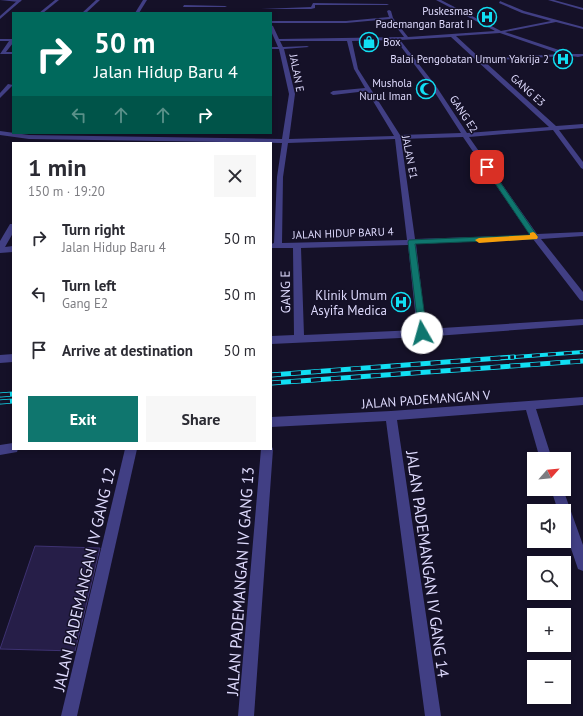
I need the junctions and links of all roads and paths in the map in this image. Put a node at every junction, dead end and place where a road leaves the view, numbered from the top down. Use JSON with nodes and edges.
{"nodes":[{"id":1,"x":0,"y":0,"type":"edge"},
{"id":2,"x":19,"y":0,"type":"edge"},
{"id":3,"x":57,"y":0,"type":"edge"},
{"id":4,"x":98,"y":0,"type":"edge"},
{"id":5,"x":146,"y":0,"type":"edge"},
{"id":6,"x":189,"y":0,"type":"edge"},
{"id":7,"x":226,"y":0,"type":"edge"},
{"id":8,"x":510,"y":0,"type":"edge"},
{"id":9,"x":550,"y":0,"type":"edge"},
{"id":10,"x":386,"y":2,"type":"edge"},
{"id":11,"x":440,"y":2,"type":"edge"},
{"id":12,"x":225,"y":7,"type":"junction"},
{"id":13,"x":263,"y":9,"type":"edge"},
{"id":14,"x":583,"y":9,"type":"edge"},
{"id":15,"x":42,"y":12,"type":"edge"},
{"id":16,"x":85,"y":12,"type":"edge"},
{"id":17,"x":137,"y":12,"type":"edge"},
{"id":18,"x":224,"y":12,"type":"edge"},
{"id":19,"x":0,"y":18,"type":"edge"},
{"id":20,"x":391,"y":18,"type":"junction"},
{"id":21,"x":556,"y":21,"type":"junction"},
{"id":22,"x":272,"y":22,"type":"edge"},
{"id":23,"x":272,"y":28,"type":"edge"},
{"id":24,"x":583,"y":28,"type":"edge"},
{"id":25,"x":500,"y":32,"type":"junction"},
{"id":26,"x":452,"y":35,"type":"junction"},
{"id":27,"x":407,"y":38,"type":"junction"},
{"id":28,"x":349,"y":39,"type":"junction"},
{"id":29,"x":397,"y":39,"type":"junction"},
{"id":30,"x":0,"y":40,"type":"edge"},
{"id":31,"x":12,"y":40,"type":"edge"},
{"id":32,"x":278,"y":40,"type":"junction"},
{"id":33,"x":12,"y":41,"type":"edge"},
{"id":34,"x":535,"y":43,"type":"junction"},
{"id":35,"x":520,"y":45,"type":"dead end"},
{"id":36,"x":272,"y":48,"type":"edge"},
{"id":37,"x":281,"y":48,"type":"junction"},
{"id":38,"x":307,"y":48,"type":"dead end"},
{"id":39,"x":1,"y":53,"type":"edge"},
{"id":40,"x":12,"y":53,"type":"edge"},
{"id":41,"x":570,"y":55,"type":"junction"},
{"id":42,"x":580,"y":56,"type":"edge"},
{"id":43,"x":480,"y":60,"type":"junction"},
{"id":44,"x":583,"y":60,"type":"edge"},
{"id":45,"x":0,"y":85,"type":"edge"},
{"id":46,"x":12,"y":85,"type":"edge"},
{"id":47,"x":369,"y":89,"type":"junction"},
{"id":48,"x":333,"y":93,"type":"dead end"},
{"id":49,"x":0,"y":96,"type":"edge"},
{"id":50,"x":583,"y":126,"type":"edge"},
{"id":51,"x":555,"y":129,"type":"junction"},
{"id":52,"x":0,"y":133,"type":"edge"},
{"id":53,"x":12,"y":134,"type":"edge"},
{"id":54,"x":16,"y":134,"type":"edge"},
{"id":55,"x":31,"y":135,"type":"edge"},
{"id":56,"x":466,"y":135,"type":"junction"},
{"id":57,"x":398,"y":137,"type":"junction"},
{"id":58,"x":63,"y":138,"type":"edge"},
{"id":59,"x":135,"y":138,"type":"edge"},
{"id":60,"x":286,"y":140,"type":"junction"},
{"id":61,"x":209,"y":142,"type":"edge"},
{"id":62,"x":583,"y":167,"type":"edge"},
{"id":63,"x":12,"y":228,"type":"edge"},
{"id":64,"x":583,"y":234,"type":"edge"},
{"id":65,"x":535,"y":237,"type":"junction"},
{"id":66,"x":412,"y":242,"type":"junction"},
{"id":67,"x":274,"y":246,"type":"edge"},
{"id":68,"x":297,"y":246,"type":"junction"},
{"id":69,"x":0,"y":249,"type":"edge"},
{"id":70,"x":12,"y":250,"type":"edge"},
{"id":71,"x":583,"y":298,"type":"edge"},
{"id":72,"x":583,"y":322,"type":"edge"},
{"id":73,"x":422,"y":333,"type":"junction"},
{"id":74,"x":299,"y":338,"type":"junction"},
{"id":75,"x":272,"y":340,"type":"edge"},
{"id":76,"x":12,"y":358,"type":"edge"},
{"id":77,"x":0,"y":359,"type":"edge"},
{"id":78,"x":583,"y":401,"type":"edge"},
{"id":79,"x":530,"y":405,"type":"junction"},
{"id":80,"x":390,"y":416,"type":"junction"},
{"id":81,"x":272,"y":422,"type":"edge"},
{"id":82,"x":12,"y":448,"type":"edge"},
{"id":83,"x":0,"y":450,"type":"edge"},
{"id":84,"x":131,"y":450,"type":"edge"},
{"id":85,"x":267,"y":450,"type":"edge"},
{"id":86,"x":544,"y":452,"type":"edge"},
{"id":87,"x":559,"y":496,"type":"edge"},
{"id":88,"x":583,"y":564,"type":"edge"},
{"id":89,"x":69,"y":716,"type":"edge"},
{"id":90,"x":246,"y":716,"type":"edge"},
{"id":91,"x":433,"y":716,"type":"edge"}],
"edges":[{"from":1,"to":2,"type":"street"},
{"from":2,"to":19,"type":"street"},
{"from":3,"to":15,"type":"street"},
{"from":4,"to":16,"type":"street"},
{"from":5,"to":17,"type":"street"},
{"from":6,"to":12,"type":"street"},
{"from":7,"to":12,"type":"street"},
{"from":8,"to":21,"type":"street"},
{"from":9,"to":14,"type":"street"},
{"from":10,"to":13,"type":"street"},
{"from":10,"to":20,"type":"street"},
{"from":11,"to":25,"type":"street"},
{"from":12,"to":18,"type":"street"},
{"from":20,"to":22,"type":"street"},
{"from":20,"to":27,"type":"street"},
{"from":21,"to":24,"type":"street"},
{"from":21,"to":25,"type":"street"},
{"from":23,"to":32,"type":"street","name":"JALAN E"},
{"from":25,"to":26,"type":"street"},
{"from":25,"to":34,"type":"street"},
{"from":26,"to":27,"type":"street"},
{"from":26,"to":43,"type":"street","name":"GANG E3"},
{"from":27,"to":29,"type":"street"},
{"from":28,"to":29,"type":"street"},
{"from":28,"to":32,"type":"street"},
{"from":28,"to":47,"type":"street","name":"JALAN E1"},
{"from":29,"to":56,"type":"street","name":"GANG E2"},
{"from":30,"to":31,"type":"street"},
{"from":32,"to":37,"type":"street","name":"JALAN E"},
{"from":33,"to":39,"type":"street"},
{"from":34,"to":35,"type":"street"},
{"from":34,"to":41,"type":"street"},
{"from":36,"to":37,"type":"street"},
{"from":37,"to":38,"type":"street"},
{"from":37,"to":60,"type":"street","name":"JALAN E"},
{"from":39,"to":40,"type":"street"},
{"from":41,"to":42,"type":"street"},
{"from":41,"to":43,"type":"street"},
{"from":42,"to":44,"type":"street"},
{"from":43,"to":51,"type":"street","name":"GANG E3"},
{"from":45,"to":46,"type":"street"},
{"from":46,"to":49,"type":"street"},
{"from":47,"to":48,"type":"street"},
{"from":47,"to":57,"type":"street","name":"JALAN E1"},
{"from":50,"to":51,"type":"street"},
{"from":51,"to":56,"type":"street"},
{"from":51,"to":62,"type":"street","name":"GANG E3"},
{"from":52,"to":53,"type":"street"},
{"from":54,"to":55,"type":"street"},
{"from":55,"to":58,"type":"street"},
{"from":56,"to":57,"type":"street"},
{"from":56,"to":65,"type":"street","name":"GANG E2"},
{"from":57,"to":60,"type":"street"},
{"from":57,"to":66,"type":"street","name":"JALAN E1"},
{"from":58,"to":59,"type":"street"},
{"from":59,"to":61,"type":"street"},
{"from":60,"to":61,"type":"street"},
{"from":60,"to":67,"type":"street","name":"JALAN E"},
{"from":63,"to":69,"type":"street"},
{"from":64,"to":65,"type":"street","name":"JALAN HIDUP BARU 4"},
{"from":65,"to":66,"type":"street","name":"JALAN HIDUP BARU 4"},
{"from":65,"to":71,"type":"street","name":"GANG E2"},
{"from":66,"to":68,"type":"street","name":"JALAN HIDUP BARU 4"},
{"from":66,"to":73,"type":"street","name":"JALAN E1"},
{"from":67,"to":68,"type":"street","name":"JALAN HIDUP BARU 4"},
{"from":68,"to":74,"type":"street","name":"GANG E"},
{"from":69,"to":70,"type":"street"},
{"from":72,"to":73,"type":"street"},
{"from":73,"to":74,"type":"street"},
{"from":74,"to":75,"type":"street"},
{"from":76,"to":77,"type":"street"},
{"from":78,"to":79,"type":"street","name":"JALAN PADEMANGAN V"},
{"from":79,"to":80,"type":"street","name":"JALAN PADEMANGAN V"},
{"from":79,"to":86,"type":"street"},
{"from":80,"to":81,"type":"street","name":"JALAN PADEMANGAN V"},
{"from":80,"to":91,"type":"street","name":"JALAN PADEMANGAN IV GANG 14"},
{"from":82,"to":83,"type":"street"},
{"from":84,"to":89,"type":"street","name":"JALAN PADEMANGAN IV GANG 12"},
{"from":85,"to":90,"type":"street","name":"JALAN PADEMANGAN IV GANG 13"},
{"from":87,"to":88,"type":"street"}]}
